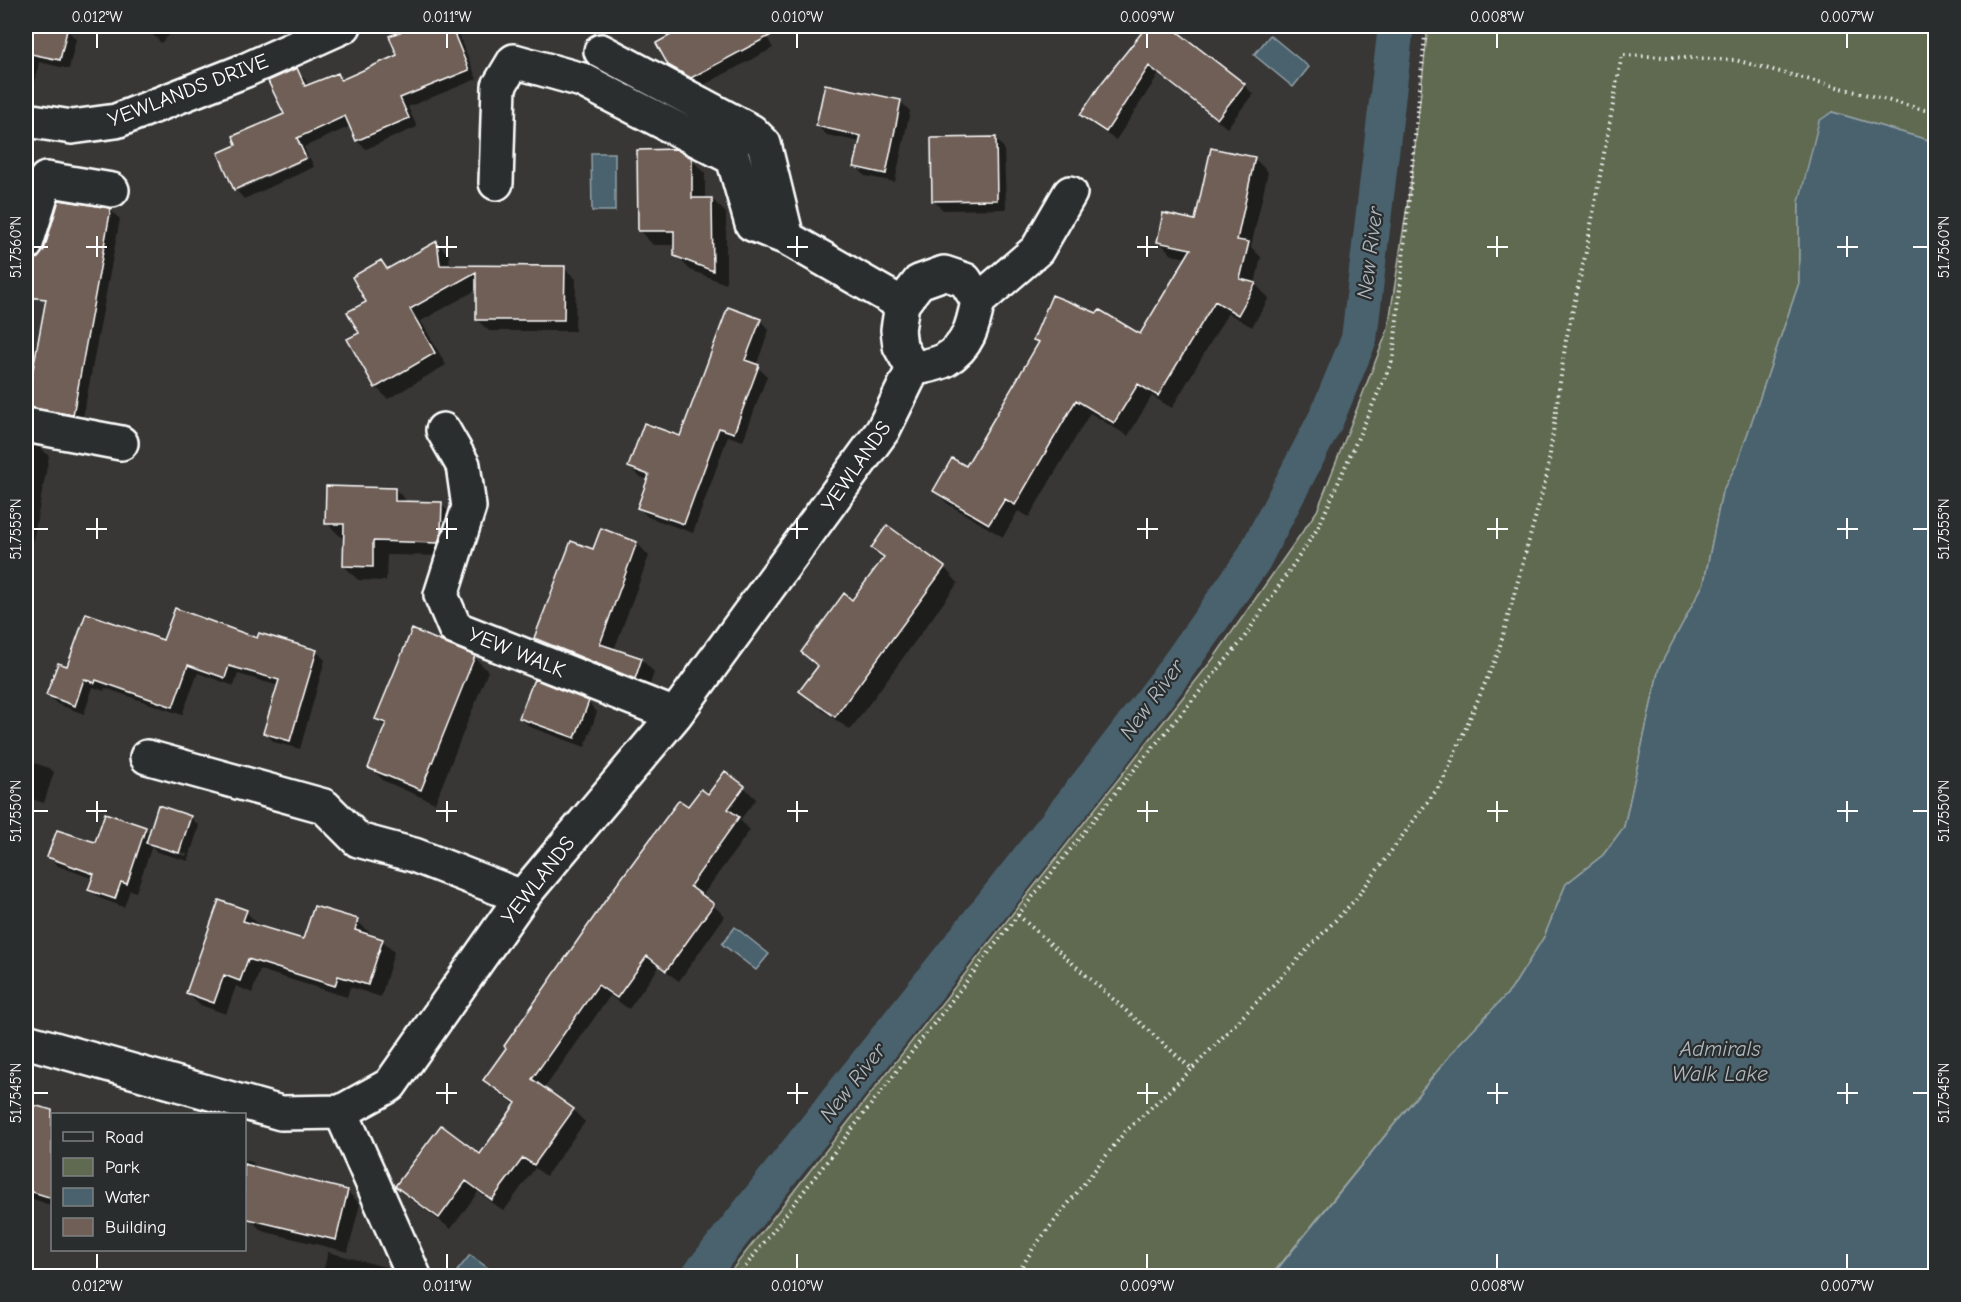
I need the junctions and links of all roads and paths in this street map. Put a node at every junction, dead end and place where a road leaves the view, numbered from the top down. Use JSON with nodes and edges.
{"nodes":[{"id":1,"x":344,"y":26,"type":"edge"},
{"id":2,"x":1426,"y":26,"type":"edge"},
{"id":3,"x":601,"y":51,"type":"dead end"},
{"id":4,"x":1935,"y":113,"type":"edge"},
{"id":5,"x":26,"y":120,"type":"edge"},
{"id":6,"x":496,"y":183,"type":"dead end"},
{"id":7,"x":112,"y":190,"type":"dead end"},
{"id":8,"x":1070,"y":193,"type":"dead end"},
{"id":9,"x":786,"y":238,"type":"junction"},
{"id":10,"x":26,"y":244,"type":"edge"},
{"id":11,"x":978,"y":300,"type":"junction"},
{"id":12,"x":902,"y":304,"type":"junction"},
{"id":13,"x":913,"y":369,"type":"junction"},
{"id":14,"x":26,"y":425,"type":"edge"},
{"id":15,"x":443,"y":430,"type":"dead end"},
{"id":16,"x":121,"y":443,"type":"dead end"},
{"id":17,"x":675,"y":715,"type":"junction"},
{"id":18,"x":147,"y":757,"type":"dead end"},
{"id":19,"x":522,"y":897,"type":"junction"},
{"id":20,"x":1018,"y":915,"type":"junction"},
{"id":21,"x":26,"y":1041,"type":"edge"},
{"id":22,"x":1192,"y":1069,"type":"junction"},
{"id":23,"x":341,"y":1112,"type":"junction"},
{"id":24,"x":414,"y":1276,"type":"edge"},
{"id":25,"x":738,"y":1276,"type":"edge"},
{"id":26,"x":1016,"y":1276,"type":"edge"}],
"edges":[{"from":1,"to":5,"type":"street","name":"YEWLANDS DRIVE"},
{"from":2,"to":20,"type":"path"},
{"from":3,"to":9,"type":"street"},
{"from":4,"to":22,"type":"path"},
{"from":6,"to":9,"type":"street"},
{"from":7,"to":10,"type":"street"},
{"from":8,"to":11,"type":"street"},
{"from":9,"to":12,"type":"street"},
{"from":11,"to":12,"type":"street"},
{"from":11,"to":13,"type":"street"},
{"from":12,"to":13,"type":"street"},
{"from":13,"to":17,"type":"street","name":"YEWLANDS"},
{"from":14,"to":16,"type":"street"},
{"from":15,"to":17,"type":"street","name":"YEW WALK"},
{"from":17,"to":19,"type":"street","name":"YEWLANDS"},
{"from":18,"to":19,"type":"street"},
{"from":19,"to":23,"type":"street","name":"YEWLANDS"},
{"from":20,"to":22,"type":"path"},
{"from":20,"to":25,"type":"path"},
{"from":21,"to":23,"type":"street","name":"YEWLANDS"},
{"from":22,"to":26,"type":"path"},
{"from":23,"to":24,"type":"street"}]}
